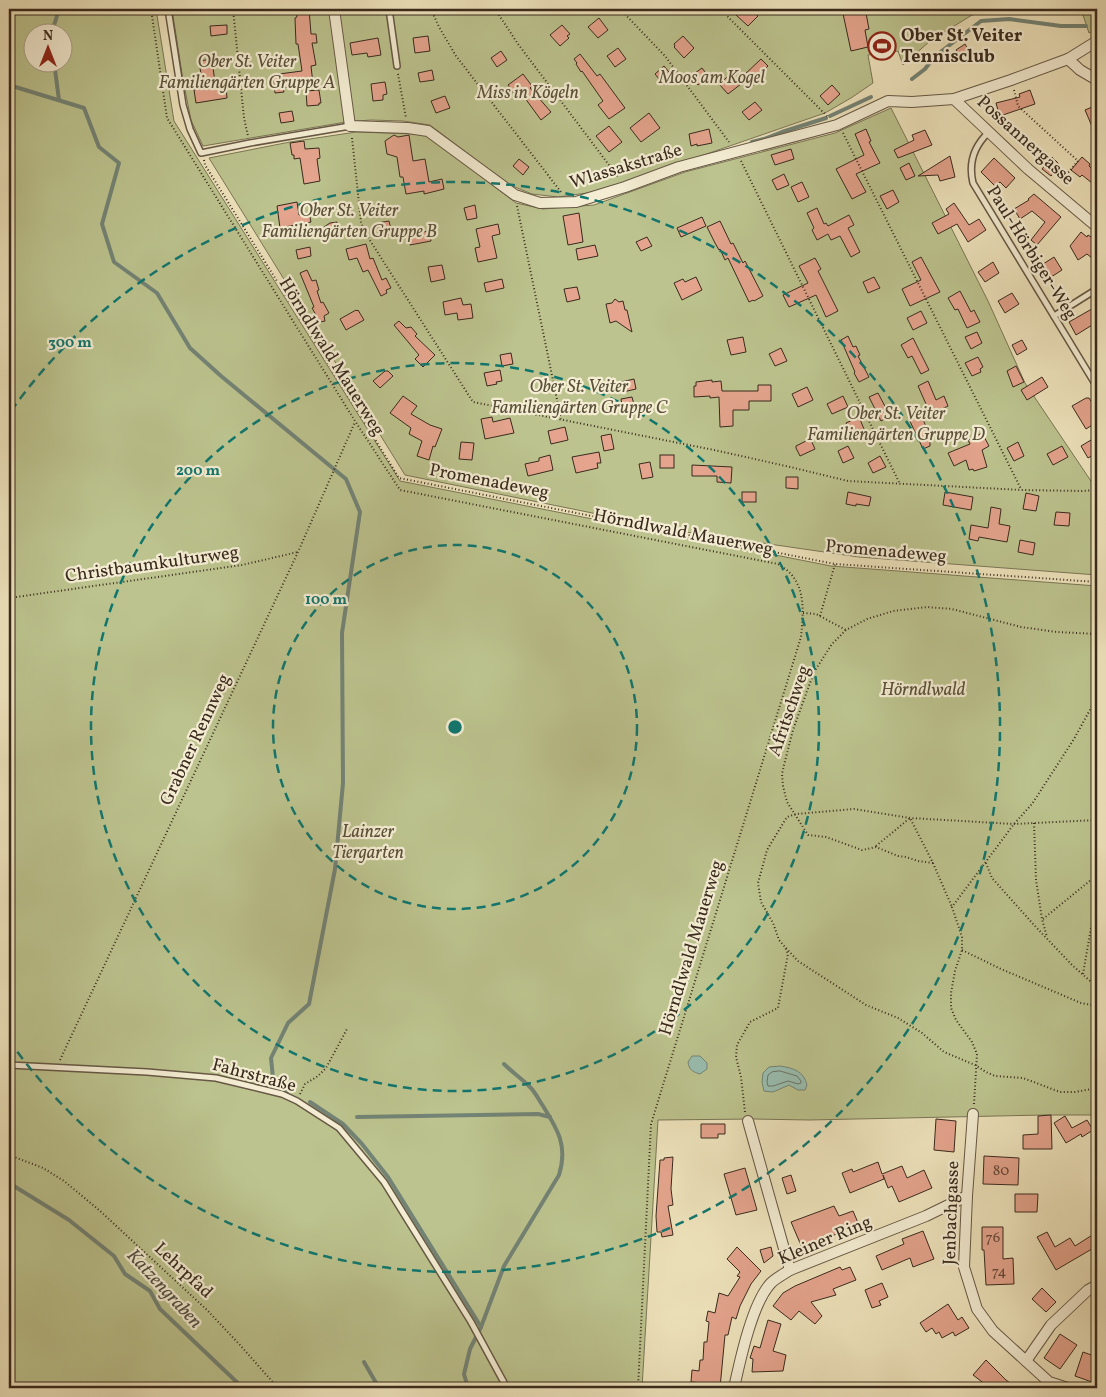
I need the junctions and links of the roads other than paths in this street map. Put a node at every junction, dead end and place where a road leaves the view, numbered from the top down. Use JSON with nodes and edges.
{"nodes":[{"id":1,"x":168,"y":9,"type":"edge"},
{"id":2,"x":334,"y":9,"type":"edge"},
{"id":3,"x":388,"y":9,"type":"edge"},
{"id":4,"x":1097,"y":41,"type":"edge"},
{"id":5,"x":1068,"y":59,"type":"junction"},
{"id":6,"x":397,"y":66,"type":"road end"},
{"id":7,"x":1097,"y":80,"type":"edge"},
{"id":8,"x":954,"y":99,"type":"junction"},
{"id":9,"x":350,"y":126,"type":"junction"},
{"id":10,"x":989,"y":132,"type":"junction"},
{"id":11,"x":1097,"y":227,"type":"edge"},
{"id":12,"x":1097,"y":289,"type":"edge"},
{"id":13,"x":1054,"y":316,"type":"junction"},
{"id":14,"x":1097,"y":387,"type":"edge"},
{"id":15,"x":9,"y":1064,"type":"edge"},
{"id":16,"x":973,"y":1114,"type":"road end"},
{"id":17,"x":748,"y":1121,"type":"road end"},
{"id":18,"x":968,"y":1196,"type":"junction"},
{"id":19,"x":790,"y":1270,"type":"junction"},
{"id":20,"x":1097,"y":1285,"type":"edge"},
{"id":21,"x":1026,"y":1361,"type":"junction"},
{"id":22,"x":507,"y":1388,"type":"edge"},
{"id":23,"x":734,"y":1388,"type":"edge"},
{"id":24,"x":1068,"y":1388,"type":"edge"}],
"edges":[{"from":1,"to":9,"type":"lane","name":"Wlassakstraße"},
{"from":2,"to":9,"type":"street"},
{"from":3,"to":6,"type":"lane"},
{"from":4,"to":5,"type":"street","name":"Wlassakstraße"},
{"from":5,"to":7,"type":"street"},
{"from":5,"to":8,"type":"street","name":"Wlassakstraße"},
{"from":8,"to":9,"type":"street","name":"Wlassakstraße"},
{"from":8,"to":10,"type":"street","name":"Possannergasse"},
{"from":10,"to":11,"type":"street","name":"Possannergasse"},
{"from":10,"to":13,"type":"lane","name":"Paul-Hörbiger-Weg"},
{"from":12,"to":13,"type":"lane"},
{"from":13,"to":14,"type":"lane","name":"Paul-Hörbiger-Weg"},
{"from":15,"to":22,"type":"lane","name":"Fahrstraße"},
{"from":16,"to":18,"type":"street","name":"Jenbachgasse"},
{"from":17,"to":19,"type":"street"},
{"from":18,"to":19,"type":"street","name":"Kleiner Ring"},
{"from":18,"to":21,"type":"street","name":"Jenbachgasse"},
{"from":19,"to":23,"type":"street","name":"Kleiner Ring"},
{"from":20,"to":21,"type":"street"},
{"from":21,"to":24,"type":"street","name":"Jenbachgasse"}]}
